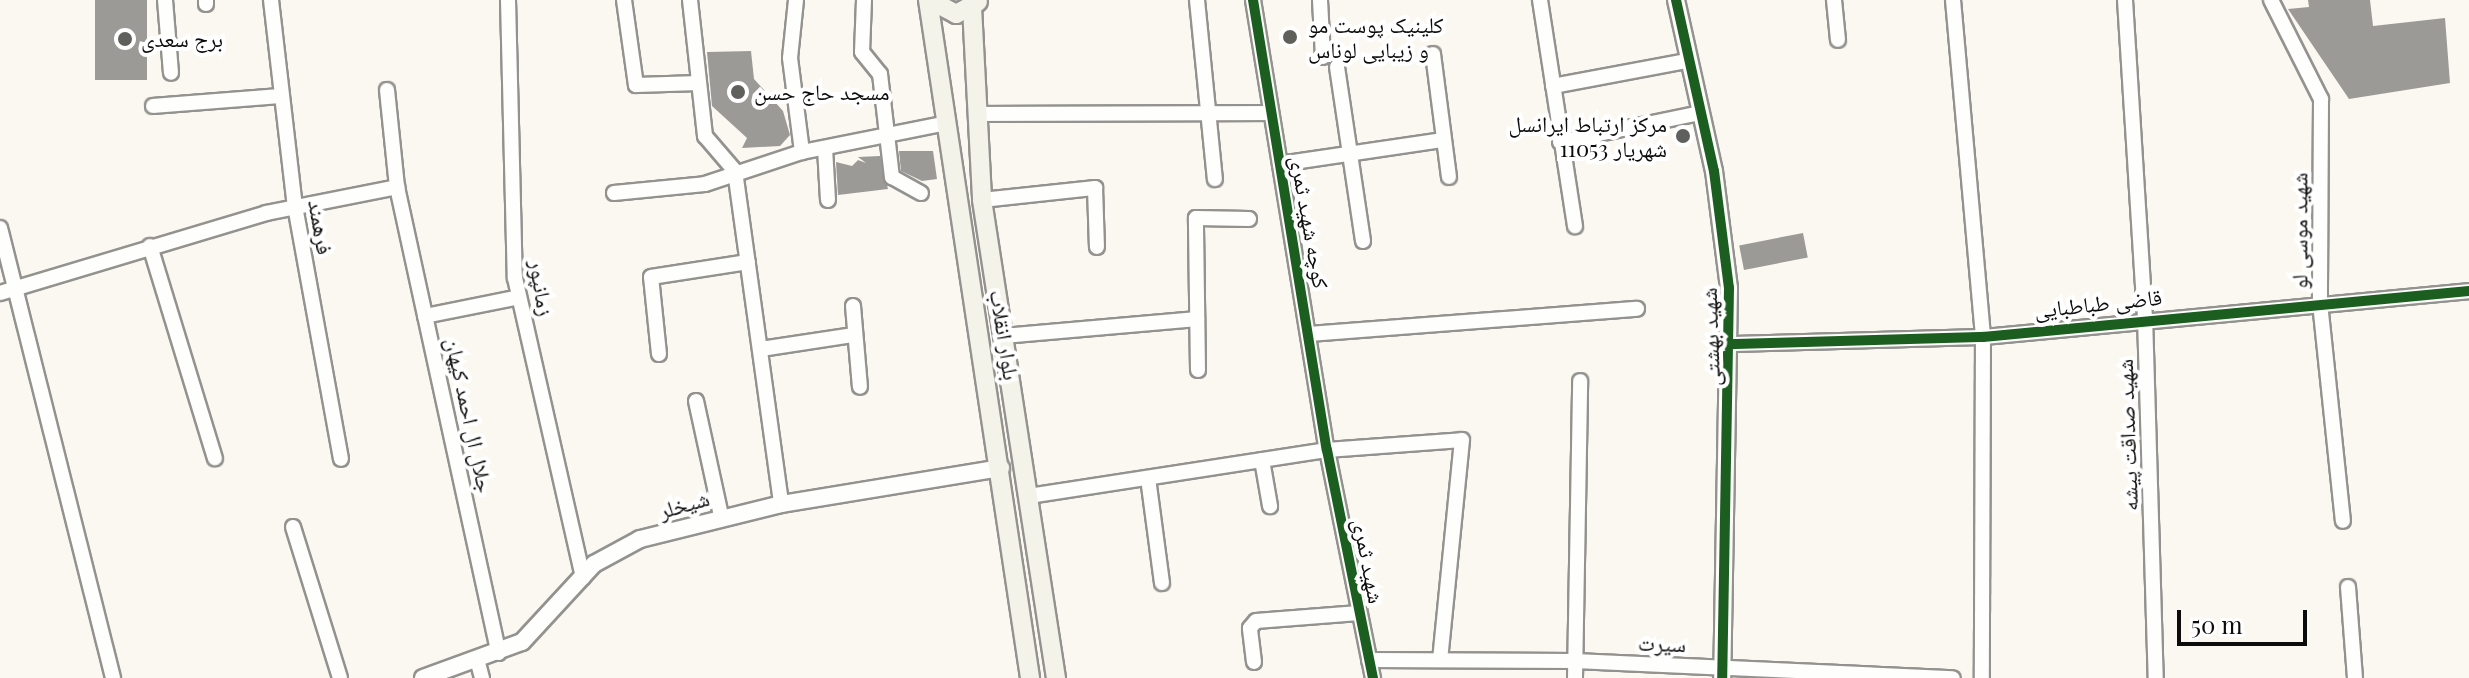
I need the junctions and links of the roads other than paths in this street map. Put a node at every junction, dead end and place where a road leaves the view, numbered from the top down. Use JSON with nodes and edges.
{"nodes":[{"id":1,"x":165,"y":0,"type":"edge"},
{"id":2,"x":271,"y":0,"type":"edge"},
{"id":3,"x":508,"y":0,"type":"edge"},
{"id":4,"x":624,"y":0,"type":"edge"},
{"id":5,"x":690,"y":0,"type":"edge"},
{"id":6,"x":796,"y":0,"type":"edge"},
{"id":7,"x":864,"y":0,"type":"edge"},
{"id":8,"x":929,"y":0,"type":"edge"},
{"id":9,"x":1197,"y":0,"type":"edge"},
{"id":10,"x":1253,"y":0,"type":"edge"},
{"id":11,"x":1320,"y":0,"type":"edge"},
{"id":12,"x":1540,"y":0,"type":"edge"},
{"id":13,"x":1676,"y":0,"type":"edge"},
{"id":14,"x":1834,"y":0,"type":"edge"},
{"id":15,"x":1953,"y":0,"type":"edge"},
{"id":16,"x":2125,"y":0,"type":"edge"},
{"id":17,"x":2271,"y":0,"type":"edge"},
{"id":18,"x":976,"y":4,"type":"edge"},
{"id":19,"x":1838,"y":40,"type":"dead end"},
{"id":20,"x":1433,"y":54,"type":"dead end"},
{"id":21,"x":1323,"y":57,"type":"dead end"},
{"id":22,"x":1686,"y":61,"type":"junction"},
{"id":23,"x":1337,"y":67,"type":"dead end"},
{"id":24,"x":171,"y":73,"type":"dead end"},
{"id":25,"x":699,"y":83,"type":"junction"},
{"id":26,"x":1553,"y":86,"type":"junction"},
{"id":27,"x":387,"y":90,"type":"dead end"},
{"id":28,"x":280,"y":96,"type":"junction"},
{"id":29,"x":153,"y":106,"type":"dead end"},
{"id":30,"x":1208,"y":113,"type":"junction"},
{"id":31,"x":1271,"y":113,"type":"junction"},
{"id":32,"x":1700,"y":113,"type":"junction"},
{"id":33,"x":977,"y":114,"type":"junction"},
{"id":34,"x":947,"y":123,"type":"junction"},
{"id":35,"x":884,"y":136,"type":"junction"},
{"id":36,"x":1443,"y":140,"type":"junction"},
{"id":37,"x":1560,"y":142,"type":"junction"},
{"id":38,"x":825,"y":148,"type":"junction"},
{"id":39,"x":1352,"y":151,"type":"junction"},
{"id":40,"x":802,"y":152,"type":"junction"},
{"id":41,"x":1280,"y":164,"type":"junction"},
{"id":42,"x":735,"y":171,"type":"junction"},
{"id":43,"x":1449,"y":177,"type":"dead end"},
{"id":44,"x":1215,"y":179,"type":"dead end"},
{"id":45,"x":397,"y":187,"type":"junction"},
{"id":46,"x":614,"y":193,"type":"dead end"},
{"id":47,"x":921,"y":193,"type":"dead end"},
{"id":48,"x":828,"y":200,"type":"dead end"},
{"id":49,"x":982,"y":200,"type":"junction"},
{"id":50,"x":295,"y":206,"type":"junction"},
{"id":51,"x":1249,"y":219,"type":"dead end"},
{"id":52,"x":1575,"y":226,"type":"dead end"},
{"id":53,"x":0,"y":228,"type":"edge"},
{"id":54,"x":1363,"y":241,"type":"dead end"},
{"id":55,"x":150,"y":246,"type":"junction"},
{"id":56,"x":1097,"y":247,"type":"dead end"},
{"id":57,"x":748,"y":262,"type":"junction"},
{"id":58,"x":2469,"y":291,"type":"edge"},
{"id":59,"x":7,"y":293,"type":"edge"},
{"id":60,"x":519,"y":297,"type":"junction"},
{"id":61,"x":2320,"y":303,"type":"junction"},
{"id":62,"x":853,"y":306,"type":"dead end"},
{"id":63,"x":1637,"y":309,"type":"dead end"},
{"id":64,"x":425,"y":316,"type":"junction"},
{"id":65,"x":2145,"y":317,"type":"junction"},
{"id":66,"x":1197,"y":319,"type":"junction"},
{"id":67,"x":1309,"y":334,"type":"junction"},
{"id":68,"x":854,"y":335,"type":"junction"},
{"id":69,"x":1003,"y":336,"type":"junction"},
{"id":70,"x":1983,"y":337,"type":"junction"},
{"id":71,"x":1732,"y":344,"type":"junction"},
{"id":72,"x":761,"y":349,"type":"junction"},
{"id":73,"x":659,"y":354,"type":"dead end"},
{"id":74,"x":1198,"y":370,"type":"dead end"},
{"id":75,"x":1580,"y":381,"type":"dead end"},
{"id":76,"x":860,"y":387,"type":"dead end"},
{"id":77,"x":696,"y":401,"type":"dead end"},
{"id":78,"x":1327,"y":450,"type":"junction"},
{"id":79,"x":215,"y":458,"type":"dead end"},
{"id":80,"x":341,"y":459,"type":"dead end"},
{"id":81,"x":1262,"y":460,"type":"junction"},
{"id":82,"x":1001,"y":468,"type":"junction"},
{"id":83,"x":1148,"y":478,"type":"junction"},
{"id":84,"x":1029,"y":496,"type":"junction"},
{"id":85,"x":781,"y":504,"type":"junction"},
{"id":86,"x":1270,"y":506,"type":"dead end"},
{"id":87,"x":721,"y":516,"type":"junction"},
{"id":88,"x":2343,"y":521,"type":"dead end"},
{"id":89,"x":293,"y":527,"type":"dead end"},
{"id":90,"x":583,"y":577,"type":"junction"},
{"id":91,"x":1162,"y":583,"type":"dead end"},
{"id":92,"x":2348,"y":587,"type":"dead end"},
{"id":93,"x":1359,"y":613,"type":"junction"},
{"id":94,"x":499,"y":653,"type":"junction"},
{"id":95,"x":1369,"y":660,"type":"junction"},
{"id":96,"x":1440,"y":660,"type":"junction"},
{"id":97,"x":1575,"y":661,"type":"junction"},
{"id":98,"x":1254,"y":662,"type":"dead end"},
{"id":99,"x":480,"y":670,"type":"edge"},
{"id":100,"x":1723,"y":673,"type":"edge"},
{"id":101,"x":113,"y":678,"type":"edge"},
{"id":102,"x":340,"y":678,"type":"edge"},
{"id":103,"x":423,"y":678,"type":"edge"},
{"id":104,"x":1030,"y":678,"type":"edge"},
{"id":105,"x":1056,"y":678,"type":"edge"},
{"id":106,"x":1373,"y":678,"type":"edge"},
{"id":107,"x":1575,"y":678,"type":"edge"},
{"id":108,"x":1953,"y":678,"type":"edge"},
{"id":109,"x":1982,"y":678,"type":"edge"},
{"id":110,"x":2156,"y":678,"type":"edge"},
{"id":111,"x":2355,"y":678,"type":"edge"}],
"edges":[{"from":1,"to":24,"type":"street"},
{"from":2,"to":28,"type":"street","name":"فرهمند"},
{"from":3,"to":60,"type":"street","name":"زمانپور"},
{"from":4,"to":25,"type":"street"},
{"from":5,"to":25,"type":"street"},
{"from":6,"to":40,"type":"street"},
{"from":7,"to":35,"type":"street"},
{"from":8,"to":18,"type":"main road"},
{"from":8,"to":34,"type":"main road","name":"بلوار انقلاب"},
{"from":9,"to":30,"type":"street"},
{"from":10,"to":31,"type":"street","name":"کوچه شهید ثمری"},
{"from":11,"to":21,"type":"street"},
{"from":12,"to":26,"type":"street"},
{"from":13,"to":22,"type":"street","name":"شهید بهشتی"},
{"from":14,"to":19,"type":"street"},
{"from":15,"to":70,"type":"street"},
{"from":16,"to":65,"type":"street","name":"شهید صداقت پیشه"},
{"from":17,"to":61,"type":"street","name":"شهید موسی لو"},
{"from":18,"to":33,"type":"main road","name":"بلوار انقلاب"},
{"from":20,"to":36,"type":"street"},
{"from":22,"to":26,"type":"street"},
{"from":22,"to":32,"type":"street","name":"شهید بهشتی"},
{"from":23,"to":39,"type":"street"},
{"from":25,"to":42,"type":"street"},
{"from":26,"to":37,"type":"street"},
{"from":27,"to":45,"type":"street","name":"جلال ال احمد کیهان"},
{"from":28,"to":29,"type":"street"},
{"from":28,"to":50,"type":"street","name":"فرهمند"},
{"from":30,"to":31,"type":"street"},
{"from":30,"to":33,"type":"street"},
{"from":30,"to":44,"type":"street"},
{"from":31,"to":41,"type":"street","name":"کوچه شهید ثمری"},
{"from":32,"to":37,"type":"street"},
{"from":32,"to":71,"type":"street","name":"شهید بهشتی"},
{"from":33,"to":49,"type":"main road","name":"بلوار انقلاب"},
{"from":34,"to":35,"type":"street"},
{"from":34,"to":82,"type":"main road","name":"بلوار انقلاب"},
{"from":35,"to":38,"type":"street"},
{"from":35,"to":47,"type":"street"},
{"from":36,"to":39,"type":"street"},
{"from":36,"to":43,"type":"street"},
{"from":37,"to":52,"type":"street"},
{"from":38,"to":40,"type":"street"},
{"from":38,"to":48,"type":"street"},
{"from":39,"to":41,"type":"street"},
{"from":39,"to":54,"type":"street"},
{"from":40,"to":42,"type":"street"},
{"from":41,"to":67,"type":"street","name":"کوچه شهید ثمری"},
{"from":42,"to":46,"type":"street"},
{"from":42,"to":57,"type":"street"},
{"from":45,"to":50,"type":"street"},
{"from":45,"to":64,"type":"street","name":"جلال ال احمد کیهان"},
{"from":49,"to":56,"type":"street"},
{"from":49,"to":69,"type":"main road","name":"بلوار انقلاب"},
{"from":50,"to":55,"type":"street"},
{"from":50,"to":80,"type":"street","name":"فرهمند"},
{"from":51,"to":66,"type":"street"},
{"from":53,"to":59,"type":"street"},
{"from":55,"to":59,"type":"street"},
{"from":55,"to":79,"type":"street"},
{"from":57,"to":72,"type":"street"},
{"from":57,"to":73,"type":"street"},
{"from":58,"to":61,"type":"street","name":"قاضی طباطبایی"},
{"from":59,"to":101,"type":"street"},
{"from":60,"to":64,"type":"street"},
{"from":60,"to":90,"type":"street","name":"زمانپور"},
{"from":61,"to":65,"type":"street","name":"قاضی طباطبایی"},
{"from":61,"to":88,"type":"street","name":"شهید موسی لو"},
{"from":62,"to":68,"type":"street"},
{"from":63,"to":67,"type":"street"},
{"from":64,"to":94,"type":"street","name":"جلال ال احمد کیهان"},
{"from":65,"to":70,"type":"street","name":"قاضی طباطبایی"},
{"from":65,"to":110,"type":"street","name":"شهید صداقت پیشه"},
{"from":66,"to":69,"type":"street"},
{"from":66,"to":74,"type":"street"},
{"from":67,"to":78,"type":"street","name":"کوچه شهید ثمری"},
{"from":68,"to":72,"type":"street"},
{"from":68,"to":76,"type":"street"},
{"from":69,"to":84,"type":"main road","name":"بلوار انقلاب"},
{"from":70,"to":71,"type":"street","name":"قاضی طباطبایی"},
{"from":70,"to":109,"type":"street"},
{"from":71,"to":100,"type":"street","name":"شهید بهشتی"},
{"from":72,"to":85,"type":"street"},
{"from":75,"to":97,"type":"street"},
{"from":77,"to":87,"type":"street"},
{"from":78,"to":81,"type":"street"},
{"from":78,"to":93,"type":"street","name":"شهید ثمری"},
{"from":78,"to":96,"type":"street"},
{"from":81,"to":83,"type":"street"},
{"from":81,"to":86,"type":"street"},
{"from":82,"to":85,"type":"street","name":"شیخلر"},
{"from":82,"to":104,"type":"main road","name":"بلوار انقلاب"},
{"from":83,"to":84,"type":"street"},
{"from":83,"to":91,"type":"street"},
{"from":84,"to":105,"type":"main road","name":"بلوار انقلاب"},
{"from":85,"to":87,"type":"street","name":"شیخلر"},
{"from":87,"to":90,"type":"street","name":"شیخلر"},
{"from":89,"to":102,"type":"street"},
{"from":90,"to":94,"type":"street","name":"شیخلر"},
{"from":92,"to":111,"type":"street"},
{"from":93,"to":95,"type":"street","name":"شهید ثمری"},
{"from":93,"to":98,"type":"street"},
{"from":94,"to":99,"type":"street","name":"شیخلر"},
{"from":95,"to":96,"type":"street","name":"سیرت"},
{"from":95,"to":106,"type":"street","name":"شهید ثمری"},
{"from":96,"to":97,"type":"street","name":"سیرت"},
{"from":97,"to":100,"type":"street","name":"سیرت"},
{"from":97,"to":107,"type":"street"},
{"from":99,"to":103,"type":"street","name":"شیخلر"},
{"from":100,"to":108,"type":"street","name":"سیرت"}]}
